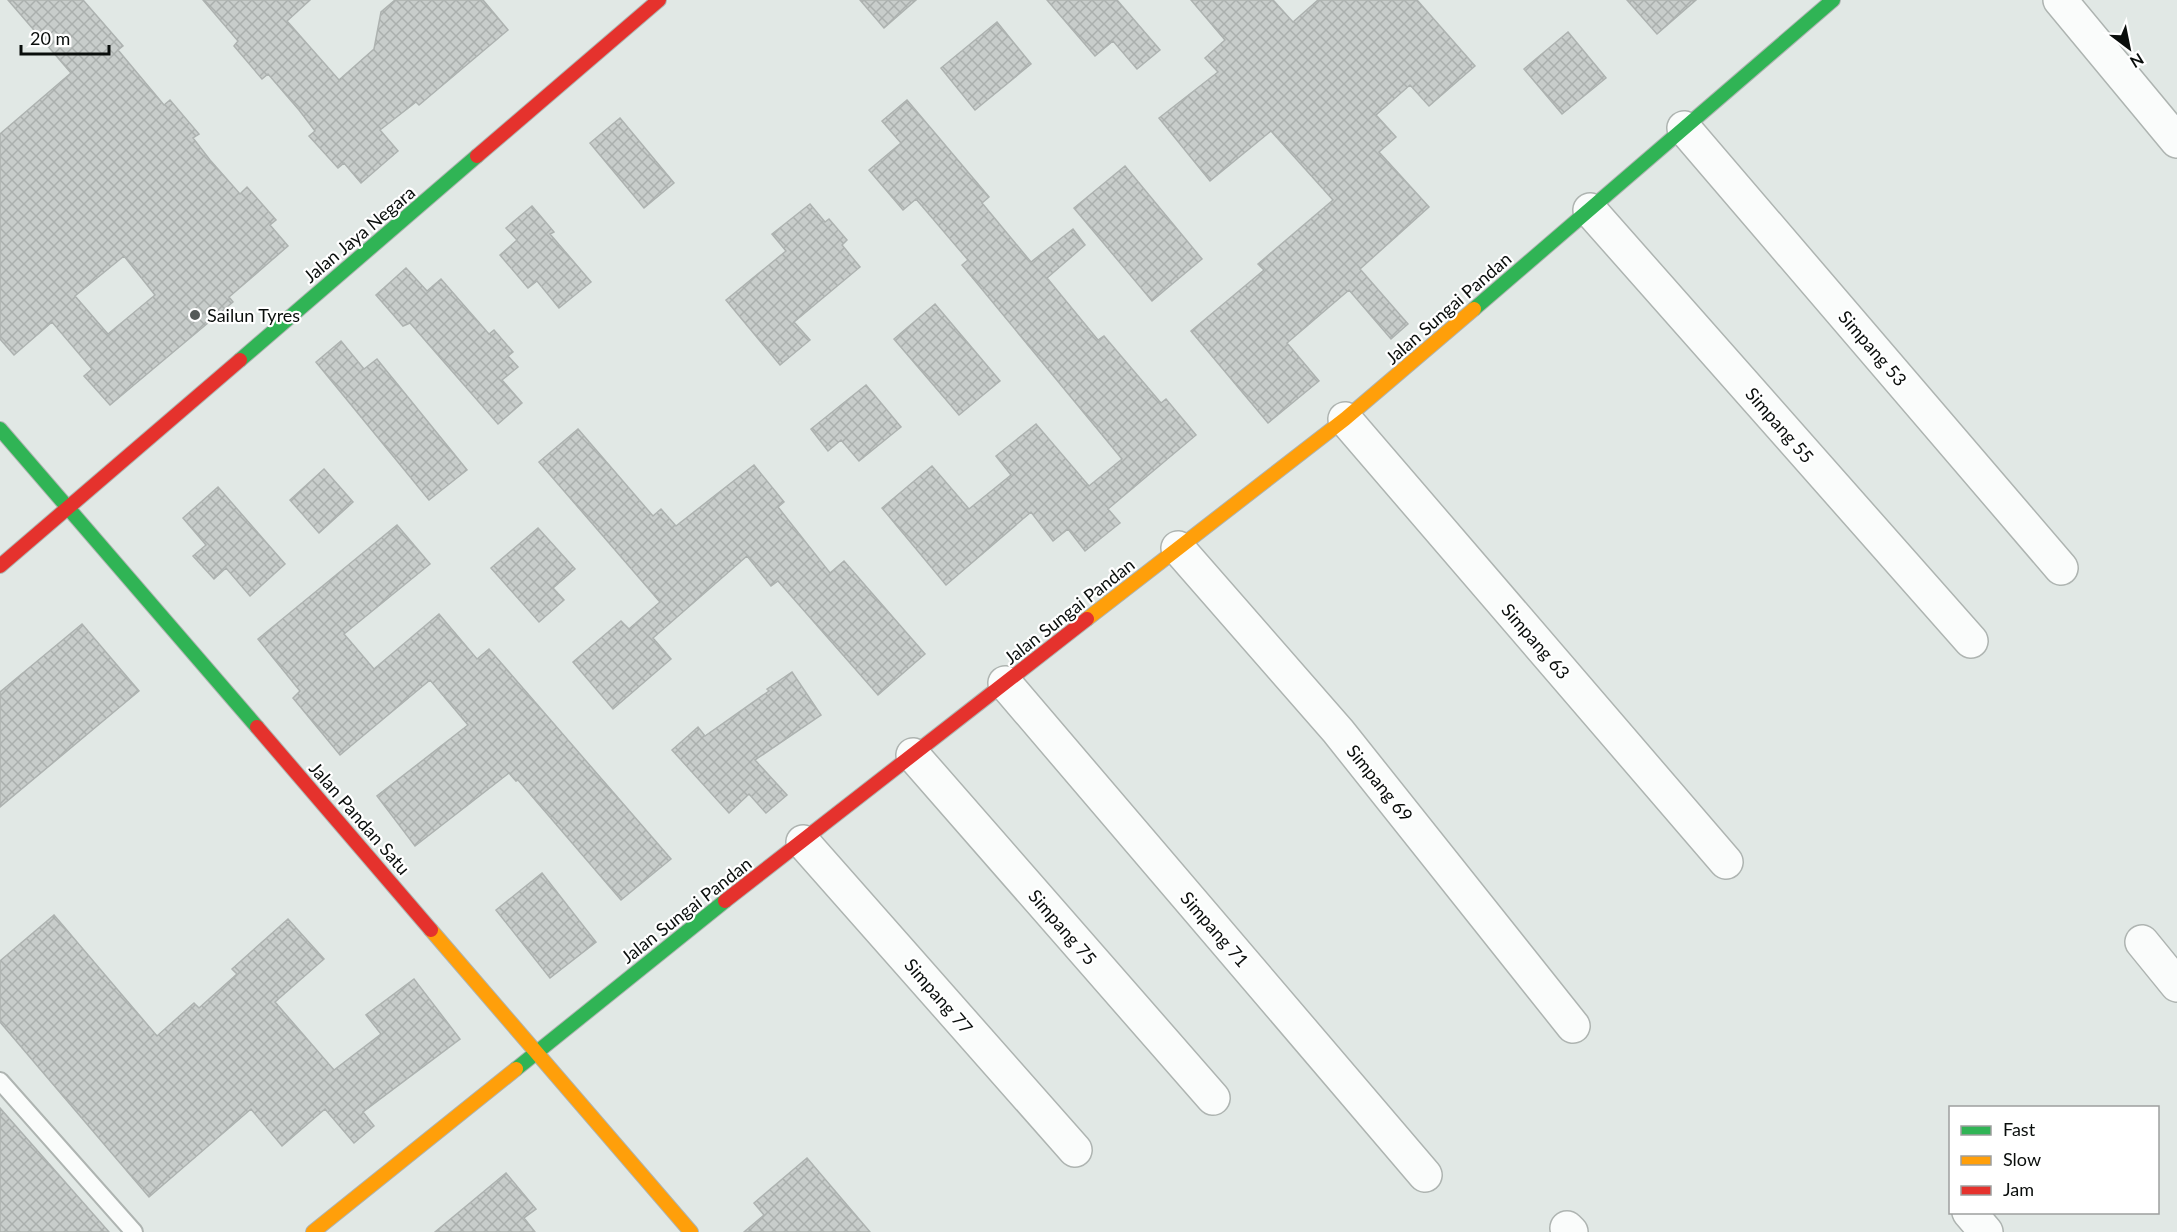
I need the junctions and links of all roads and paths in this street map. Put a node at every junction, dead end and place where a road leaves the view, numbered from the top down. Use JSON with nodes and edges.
{"nodes":[{"id":1,"x":659,"y":0,"type":"edge"},
{"id":2,"x":1833,"y":0,"type":"edge"},
{"id":3,"x":2060,"y":0,"type":"edge"},
{"id":4,"x":1684,"y":128,"type":"junction"},
{"id":5,"x":2177,"y":141,"type":"edge"},
{"id":6,"x":1590,"y":210,"type":"junction"},
{"id":7,"x":1345,"y":419,"type":"junction"},
{"id":8,"x":0,"y":429,"type":"edge"},
{"id":9,"x":68,"y":507,"type":"junction"},
{"id":10,"x":1178,"y":548,"type":"junction"},
{"id":11,"x":0,"y":566,"type":"edge"},
{"id":12,"x":2061,"y":568,"type":"dead end"},
{"id":13,"x":1971,"y":641,"type":"dead end"},
{"id":14,"x":1005,"y":683,"type":"junction"},
{"id":15,"x":913,"y":755,"type":"junction"},
{"id":16,"x":802,"y":842,"type":"junction"},
{"id":17,"x":1726,"y":862,"type":"dead end"},
{"id":18,"x":2142,"y":942,"type":"dead end"},
{"id":19,"x":2177,"y":985,"type":"edge"},
{"id":20,"x":1573,"y":1026,"type":"dead end"},
{"id":21,"x":535,"y":1053,"type":"junction"},
{"id":22,"x":0,"y":1081,"type":"edge"},
{"id":23,"x":1213,"y":1098,"type":"dead end"},
{"id":24,"x":1075,"y":1150,"type":"dead end"},
{"id":25,"x":1425,"y":1175,"type":"dead end"},
{"id":26,"x":1971,"y":1214,"type":"edge"},
{"id":27,"x":134,"y":1232,"type":"edge"},
{"id":28,"x":313,"y":1232,"type":"edge"},
{"id":29,"x":691,"y":1232,"type":"edge"},
{"id":30,"x":1986,"y":1232,"type":"edge"}],
"edges":[{"from":1,"to":9,"type":"street","name":"Jalan Jaya Negara"},
{"from":2,"to":4,"type":"street","name":"Jalan Sungai Pandan"},
{"from":3,"to":5,"type":"street"},
{"from":4,"to":6,"type":"street","name":"Jalan Sungai Pandan"},
{"from":4,"to":12,"type":"street","name":"Simpang 53"},
{"from":6,"to":7,"type":"street","name":"Jalan Sungai Pandan"},
{"from":6,"to":13,"type":"street","name":"Simpang 55"},
{"from":7,"to":10,"type":"street","name":"Jalan Sungai Pandan"},
{"from":7,"to":17,"type":"street","name":"Simpang 63"},
{"from":8,"to":9,"type":"street","name":"Jalan Pandan Satu"},
{"from":9,"to":11,"type":"street","name":"Jalan Jaya Negara"},
{"from":9,"to":21,"type":"street","name":"Jalan Pandan Satu"},
{"from":10,"to":14,"type":"street","name":"Jalan Sungai Pandan"},
{"from":10,"to":20,"type":"street","name":"Simpang 69"},
{"from":14,"to":15,"type":"street","name":"Jalan Sungai Pandan"},
{"from":14,"to":25,"type":"street","name":"Simpang 71"},
{"from":15,"to":16,"type":"street","name":"Jalan Sungai Pandan"},
{"from":15,"to":23,"type":"street","name":"Simpang 75"},
{"from":16,"to":21,"type":"street","name":"Jalan Sungai Pandan"},
{"from":16,"to":24,"type":"street","name":"Simpang 77"},
{"from":18,"to":19,"type":"street"},
{"from":21,"to":28,"type":"street","name":"Jalan Sungai Pandan"},
{"from":21,"to":29,"type":"street","name":"Jalan Pandan Satu"},
{"from":22,"to":27,"type":"lane"},
{"from":26,"to":30,"type":"street"}]}
